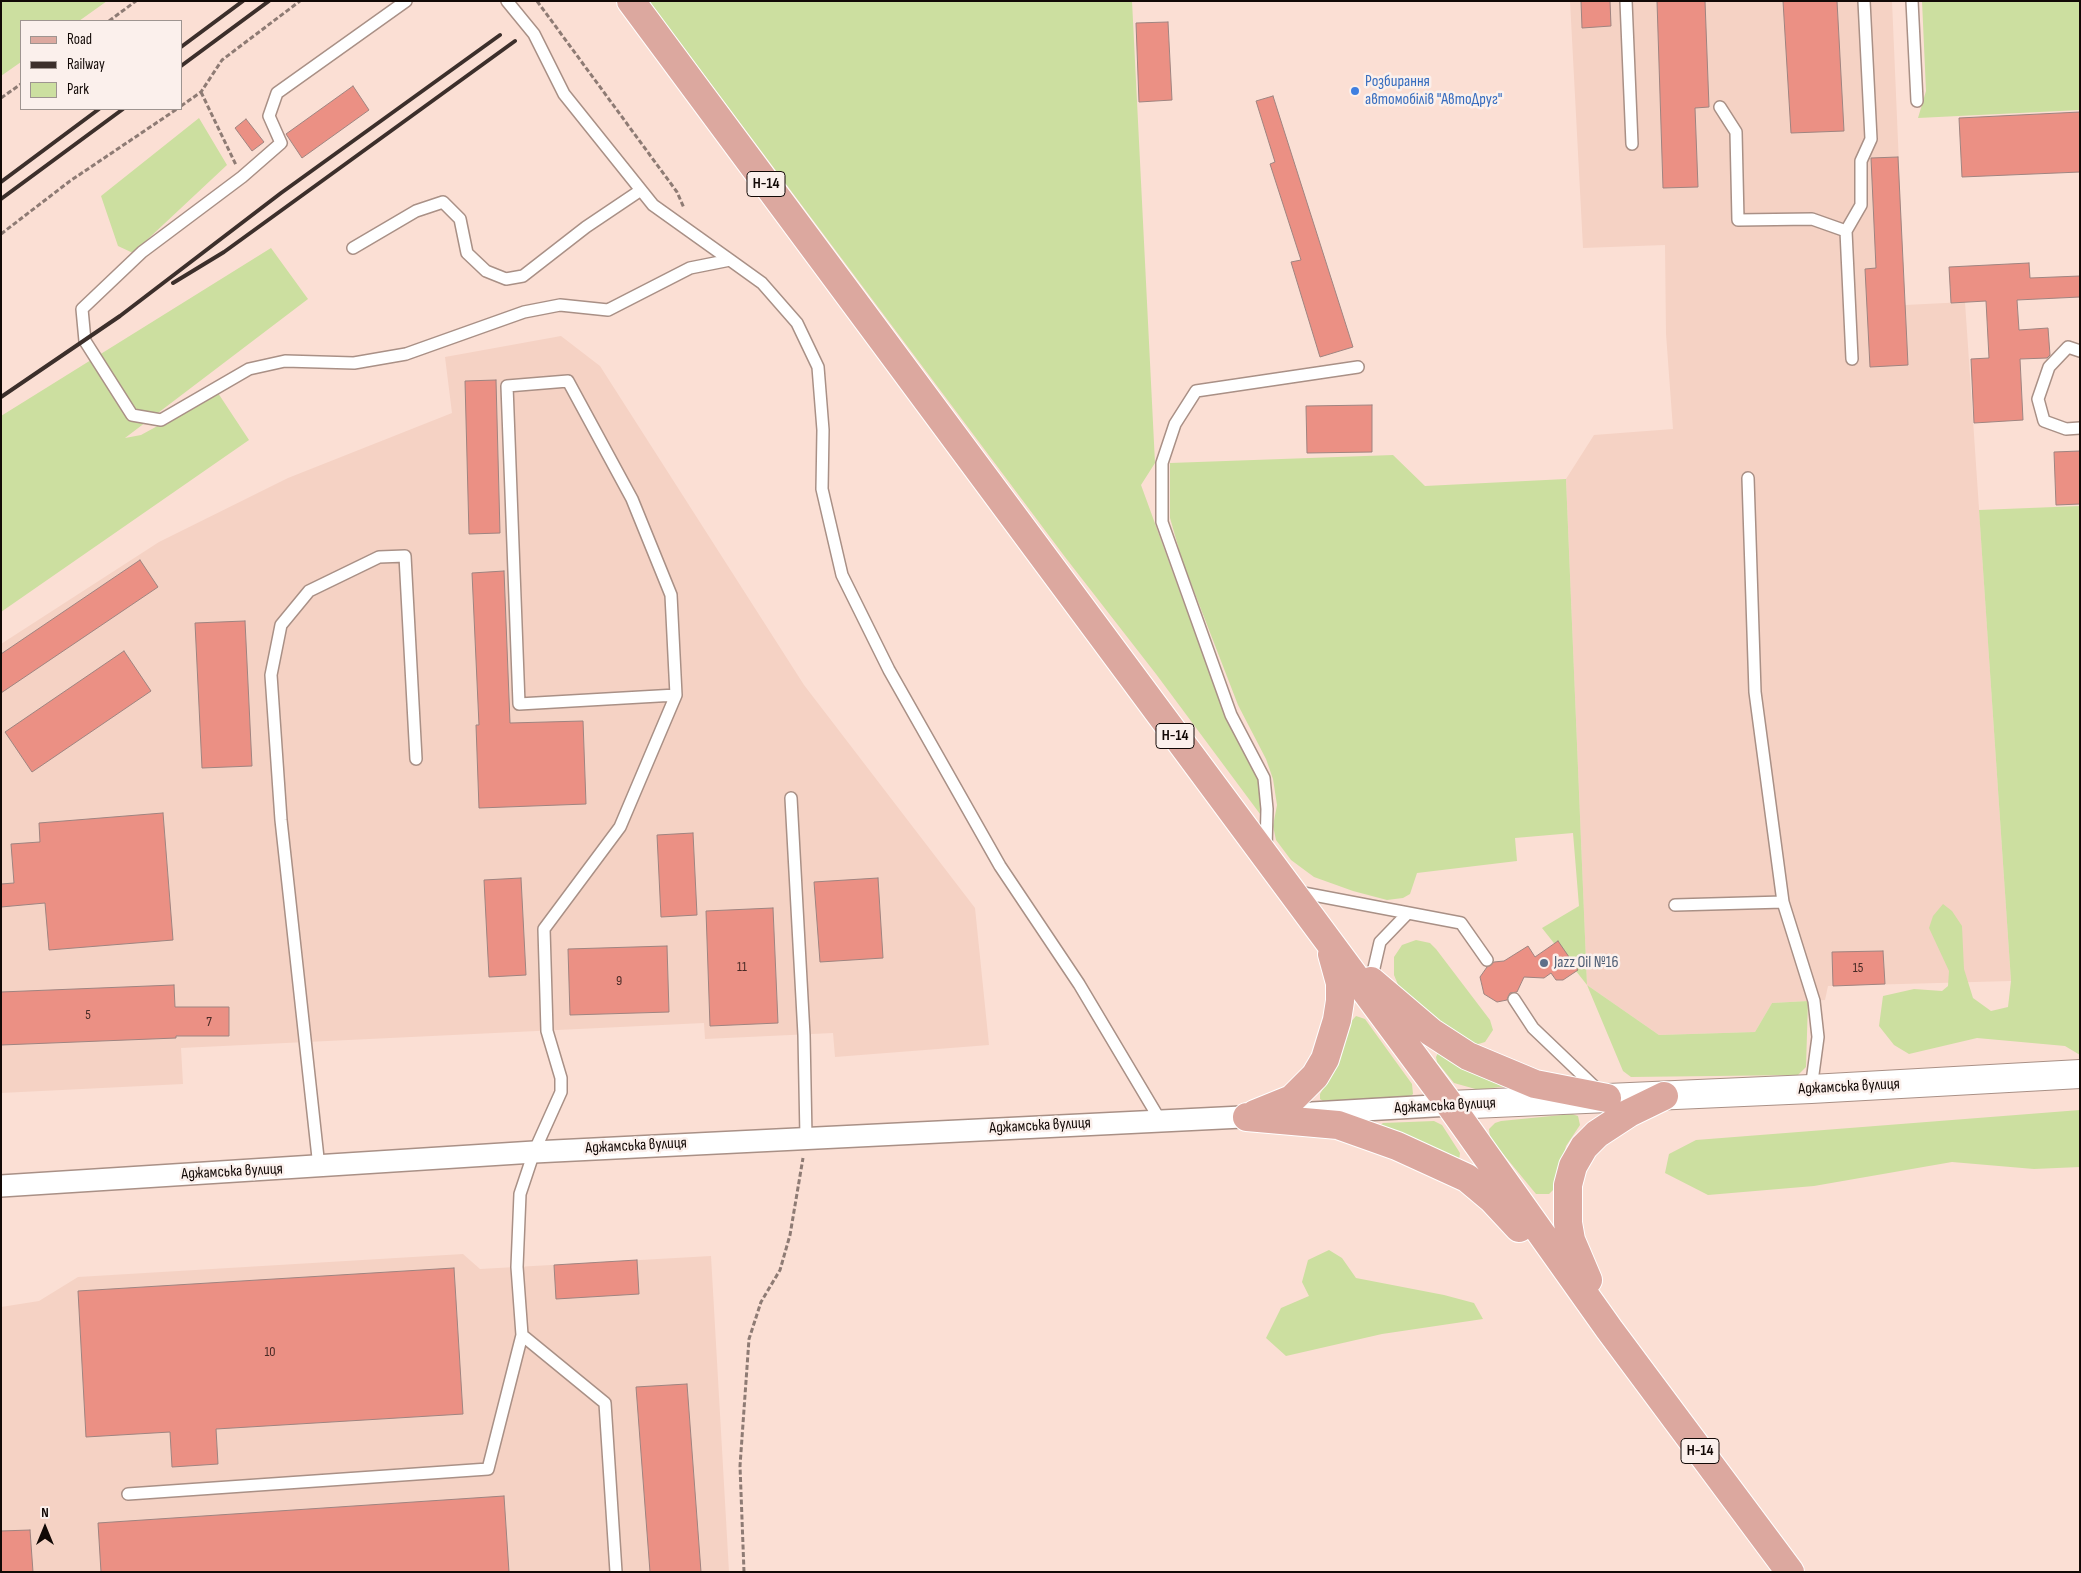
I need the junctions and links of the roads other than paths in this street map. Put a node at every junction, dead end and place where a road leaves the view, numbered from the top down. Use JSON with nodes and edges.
{"nodes":[{"id":1,"x":406,"y":1,"type":"edge"},
{"id":2,"x":507,"y":1,"type":"edge"},
{"id":3,"x":631,"y":1,"type":"edge"},
{"id":4,"x":1626,"y":1,"type":"edge"},
{"id":5,"x":1864,"y":1,"type":"edge"},
{"id":6,"x":1912,"y":1,"type":"edge"},
{"id":7,"x":1917,"y":101,"type":"dead end"},
{"id":8,"x":1720,"y":107,"type":"dead end"},
{"id":9,"x":1632,"y":144,"type":"dead end"},
{"id":10,"x":641,"y":190,"type":"junction"},
{"id":11,"x":1846,"y":231,"type":"junction"},
{"id":12,"x":353,"y":248,"type":"dead end"},
{"id":13,"x":730,"y":260,"type":"junction"},
{"id":14,"x":2080,"y":351,"type":"edge"},
{"id":15,"x":1852,"y":359,"type":"dead end"},
{"id":16,"x":1358,"y":368,"type":"dead end"},
{"id":17,"x":2080,"y":428,"type":"edge"},
{"id":18,"x":1748,"y":478,"type":"dead end"},
{"id":19,"x":676,"y":695,"type":"junction"},
{"id":20,"x":416,"y":759,"type":"dead end"},
{"id":21,"x":791,"y":798,"type":"dead end"},
{"id":22,"x":1265,"y":858,"type":"junction"},
{"id":23,"x":1289,"y":890,"type":"junction"},
{"id":24,"x":1784,"y":902,"type":"junction"},
{"id":25,"x":1675,"y":905,"type":"dead end"},
{"id":26,"x":1407,"y":914,"type":"junction"},
{"id":27,"x":1328,"y":944,"type":"junction"},
{"id":28,"x":1487,"y":960,"type":"dead end"},
{"id":29,"x":1371,"y":981,"type":"junction"},
{"id":30,"x":1514,"y":999,"type":"dead end"},
{"id":31,"x":2080,"y":1074,"type":"edge"},
{"id":32,"x":1811,"y":1089,"type":"junction"},
{"id":33,"x":1664,"y":1096,"type":"junction"},
{"id":34,"x":1607,"y":1098,"type":"junction"},
{"id":35,"x":1450,"y":1105,"type":"junction"},
{"id":36,"x":1247,"y":1117,"type":"junction"},
{"id":37,"x":1160,"y":1120,"type":"junction"},
{"id":38,"x":806,"y":1137,"type":"junction"},
{"id":39,"x":534,"y":1152,"type":"junction"},
{"id":40,"x":318,"y":1167,"type":"junction"},
{"id":41,"x":1,"y":1186,"type":"edge"},
{"id":42,"x":1609,"y":1330,"type":"junction"},
{"id":43,"x":522,"y":1335,"type":"junction"},
{"id":44,"x":128,"y":1494,"type":"dead end"},
{"id":45,"x":616,"y":1572,"type":"edge"},
{"id":46,"x":1790,"y":1572,"type":"edge"}],
"edges":[{"from":1,"to":13,"type":"lane"},
{"from":2,"to":10,"type":"lane"},
{"from":3,"to":22,"type":"main road","number":"Н-14"},
{"from":4,"to":9,"type":"lane"},
{"from":5,"to":11,"type":"lane"},
{"from":6,"to":7,"type":"lane"},
{"from":8,"to":11,"type":"lane"},
{"from":10,"to":12,"type":"lane"},
{"from":10,"to":13,"type":"lane"},
{"from":11,"to":15,"type":"lane"},
{"from":13,"to":37,"type":"lane"},
{"from":14,"to":17,"type":"lane"},
{"from":16,"to":22,"type":"lane"},
{"from":18,"to":24,"type":"lane"},
{"from":19,"to":19,"type":"lane"},
{"from":19,"to":39,"type":"lane"},
{"from":20,"to":40,"type":"lane"},
{"from":21,"to":38,"type":"lane"},
{"from":22,"to":23,"type":"main road","number":"Н-14"},
{"from":23,"to":26,"type":"lane"},
{"from":23,"to":27,"type":"main road","number":"Н-14"},
{"from":24,"to":25,"type":"lane"},
{"from":24,"to":32,"type":"lane"},
{"from":26,"to":28,"type":"lane"},
{"from":26,"to":29,"type":"lane"},
{"from":27,"to":29,"type":"main road"},
{"from":27,"to":35,"type":"main road","number":"Н-14"},
{"from":27,"to":36,"type":"main road"},
{"from":29,"to":34,"type":"main road"},
{"from":30,"to":34,"type":"lane"},
{"from":31,"to":32,"type":"main road","name":"Аджамська вулиця"},
{"from":32,"to":33,"type":"main road","name":"Аджамська вулиця"},
{"from":33,"to":34,"type":"main road","name":"Аджамська вулиця"},
{"from":33,"to":42,"type":"main road"},
{"from":34,"to":35,"type":"main road","name":"Аджамська вулиця"},
{"from":35,"to":36,"type":"street","name":"Аджамська вулиця"},
{"from":35,"to":42,"type":"main road","number":"Н-14"},
{"from":36,"to":37,"type":"street","name":"Аджамська вулиця"},
{"from":36,"to":42,"type":"main road"},
{"from":37,"to":38,"type":"street","name":"Аджамська вулиця"},
{"from":38,"to":39,"type":"street","name":"Аджамська вулиця"},
{"from":39,"to":40,"type":"street","name":"Аджамська вулиця"},
{"from":39,"to":43,"type":"lane"},
{"from":40,"to":41,"type":"street","name":"Аджамська вулиця"},
{"from":42,"to":46,"type":"main road","number":"Н-14"},
{"from":43,"to":44,"type":"lane"},
{"from":43,"to":45,"type":"lane"}]}
